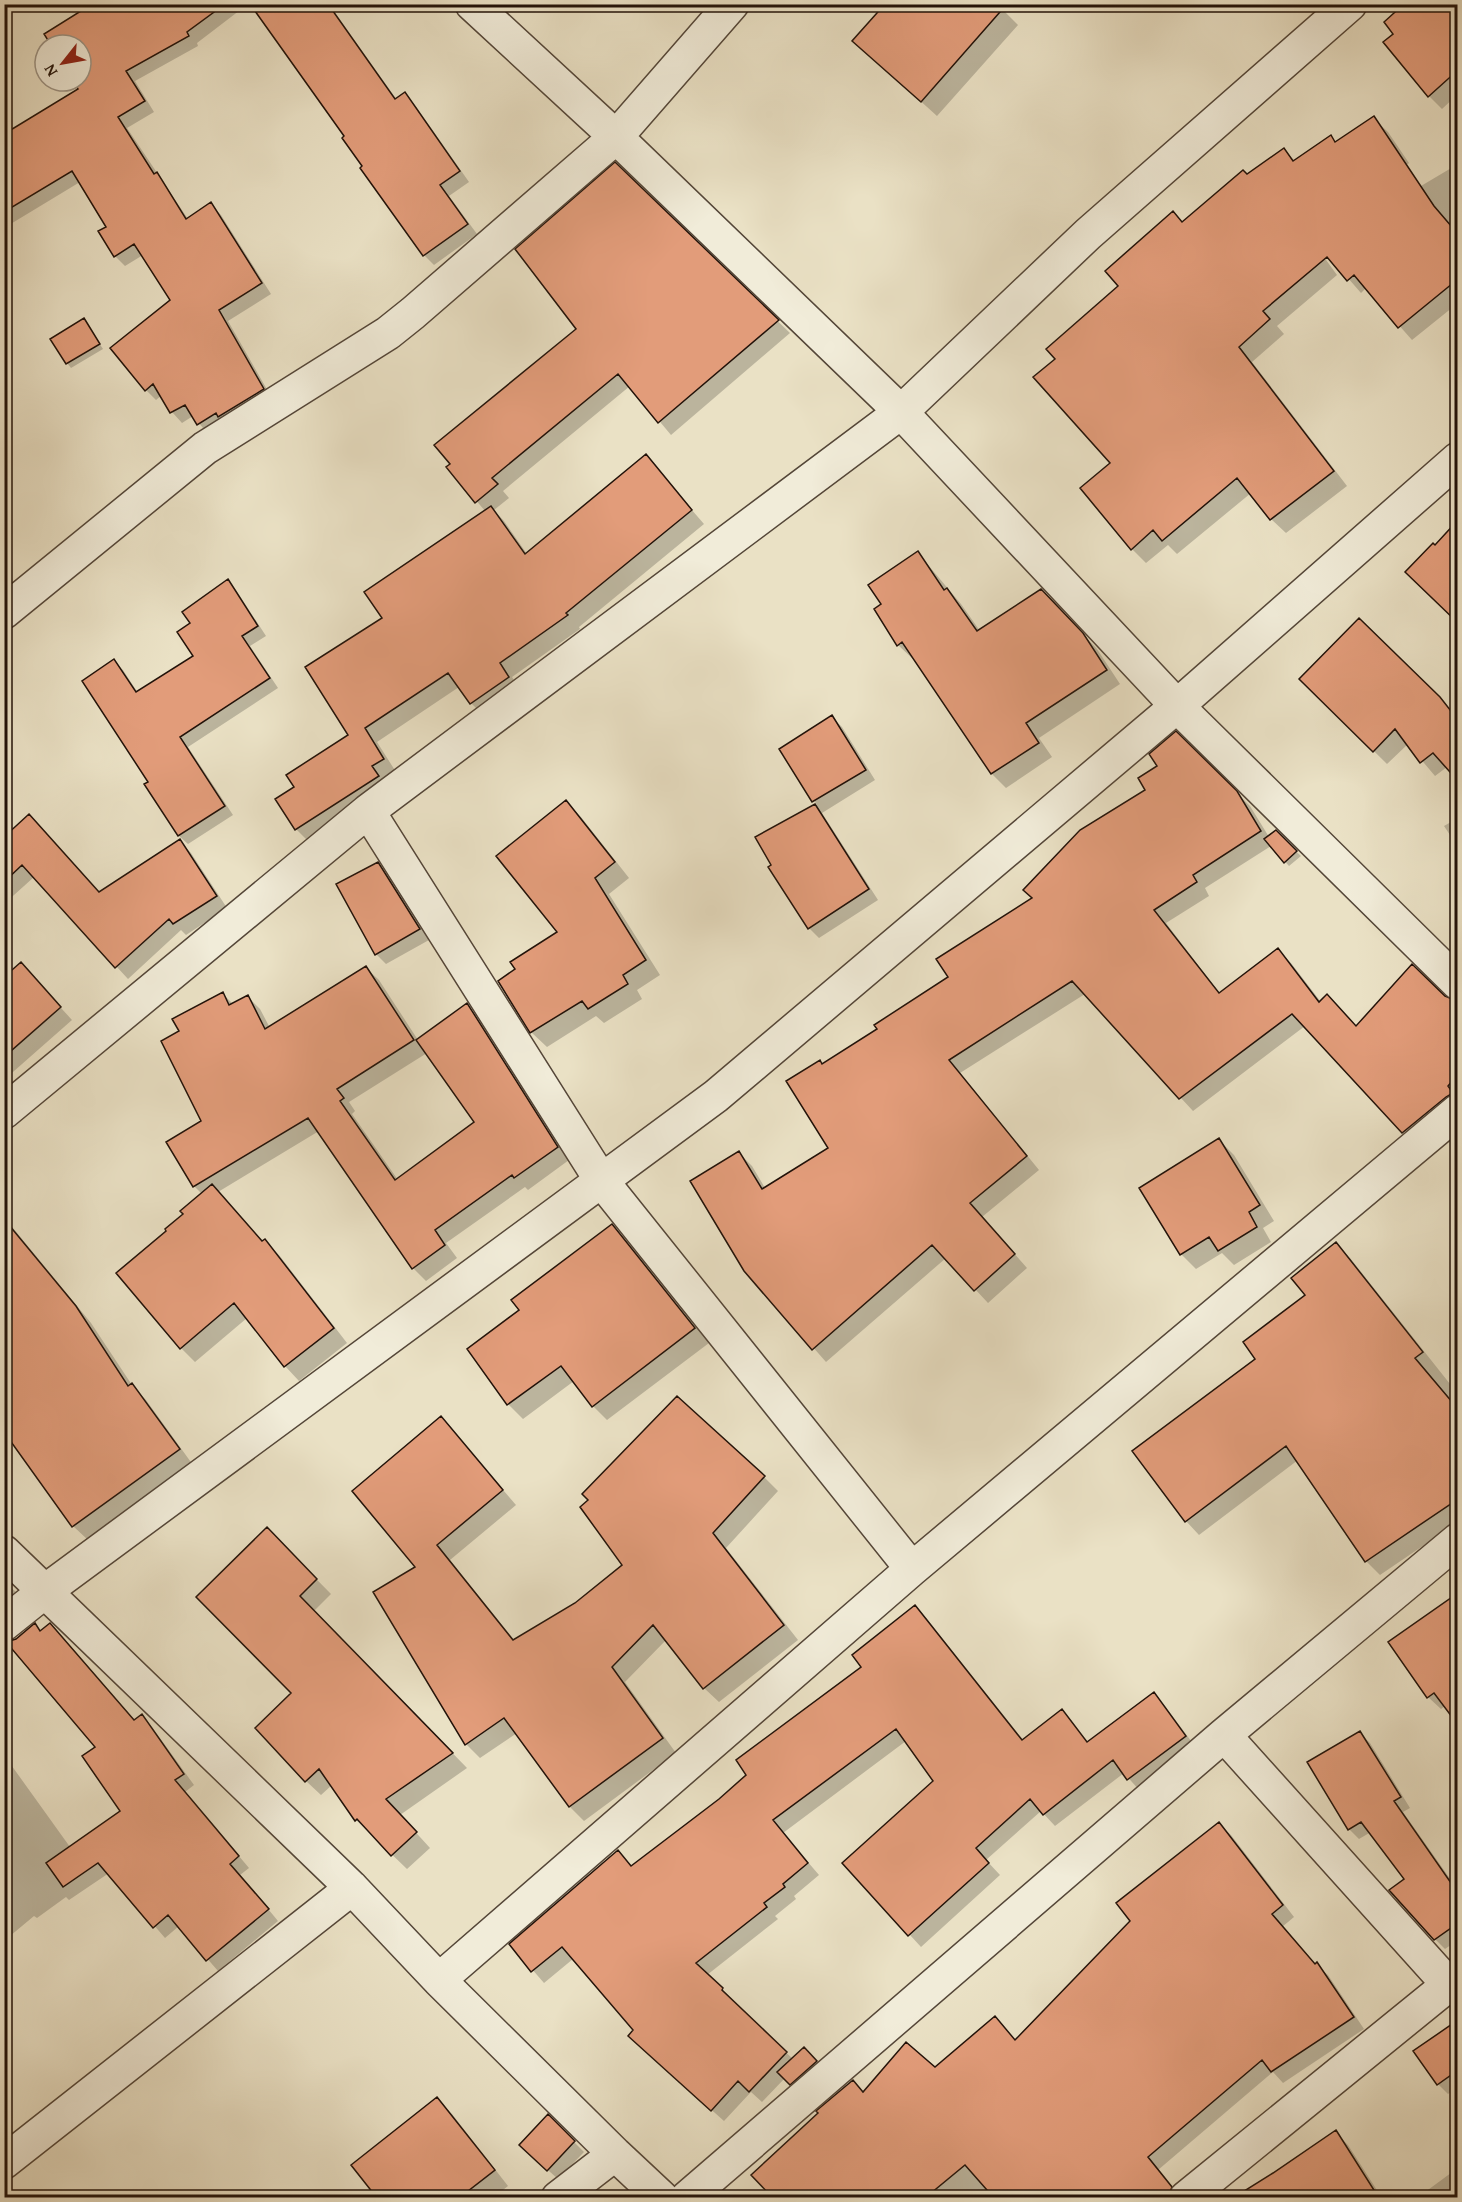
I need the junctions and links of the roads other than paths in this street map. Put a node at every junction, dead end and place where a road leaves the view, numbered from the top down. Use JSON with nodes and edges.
{"nodes":[{"id":1,"x":472,"y":4,"type":"edge"},
{"id":2,"x":732,"y":4,"type":"edge"},
{"id":3,"x":1350,"y":4,"type":"edge"},
{"id":4,"x":616,"y":137,"type":"junction"},
{"id":5,"x":901,"y":412,"type":"junction"},
{"id":6,"x":1458,"y":459,"type":"edge"},
{"id":7,"x":8,"y":603,"type":"edge"},
{"id":8,"x":1177,"y":705,"type":"junction"},
{"id":9,"x":368,"y":811,"type":"junction"},
{"id":10,"x":1458,"y":983,"type":"edge"},
{"id":11,"x":1458,"y":1111,"type":"edge"},
{"id":12,"x":4,"y":1112,"type":"edge"},
{"id":13,"x":601,"y":1180,"type":"junction"},
{"id":14,"x":1458,"y":1540,"type":"edge"},
{"id":15,"x":4,"y":1552,"type":"edge"},
{"id":16,"x":912,"y":1569,"type":"junction"},
{"id":17,"x":44,"y":1593,"type":"junction"},
{"id":18,"x":4,"y":1624,"type":"edge"},
{"id":19,"x":1224,"y":1735,"type":"junction"},
{"id":20,"x":352,"y":1888,"type":"junction"},
{"id":21,"x":439,"y":1980,"type":"junction"},
{"id":22,"x":1453,"y":1981,"type":"edge"},
{"id":23,"x":615,"y":2154,"type":"junction"},
{"id":24,"x":4,"y":2162,"type":"edge"},
{"id":25,"x":558,"y":2198,"type":"edge"},
{"id":26,"x":662,"y":2198,"type":"edge"},
{"id":27,"x":687,"y":2198,"type":"edge"},
{"id":28,"x":1186,"y":2198,"type":"edge"}],
"edges":[{"from":1,"to":4,"type":"street"},
{"from":2,"to":4,"type":"street"},
{"from":3,"to":5,"type":"street"},
{"from":4,"to":5,"type":"street"},
{"from":4,"to":7,"type":"street"},
{"from":5,"to":8,"type":"street"},
{"from":5,"to":9,"type":"street"},
{"from":6,"to":8,"type":"street"},
{"from":8,"to":10,"type":"street"},
{"from":8,"to":13,"type":"street"},
{"from":9,"to":12,"type":"street"},
{"from":9,"to":13,"type":"street"},
{"from":11,"to":16,"type":"street"},
{"from":13,"to":16,"type":"street"},
{"from":13,"to":17,"type":"street"},
{"from":14,"to":19,"type":"street"},
{"from":15,"to":17,"type":"street"},
{"from":16,"to":21,"type":"street"},
{"from":17,"to":18,"type":"street"},
{"from":17,"to":20,"type":"street"},
{"from":19,"to":22,"type":"street"},
{"from":19,"to":27,"type":"street"},
{"from":20,"to":21,"type":"street"},
{"from":20,"to":24,"type":"street"},
{"from":21,"to":23,"type":"street"},
{"from":22,"to":28,"type":"street"},
{"from":23,"to":25,"type":"street"},
{"from":23,"to":26,"type":"street"}]}
